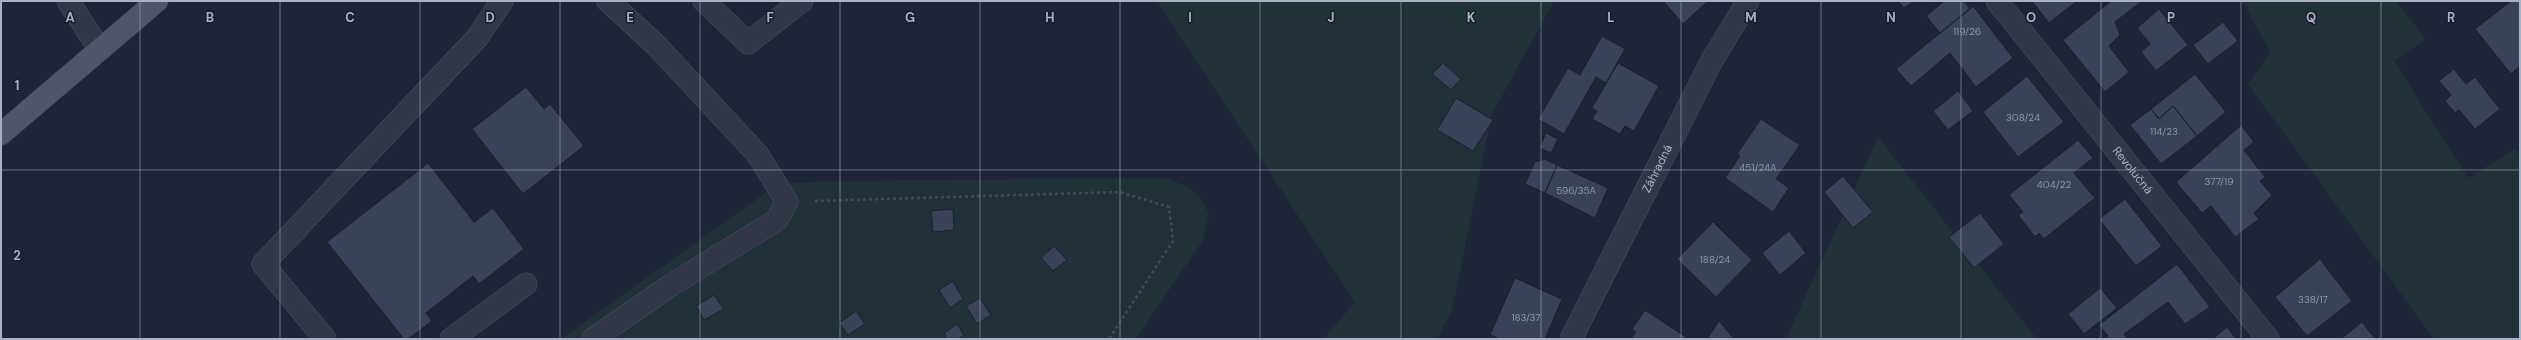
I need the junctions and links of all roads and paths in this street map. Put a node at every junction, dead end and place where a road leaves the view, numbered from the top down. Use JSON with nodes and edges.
{"nodes":[{"id":1,"x":68,"y":1,"type":"edge"},
{"id":2,"x":157,"y":1,"type":"edge"},
{"id":3,"x":502,"y":1,"type":"edge"},
{"id":4,"x":608,"y":1,"type":"edge"},
{"id":5,"x":704,"y":1,"type":"edge"},
{"id":6,"x":802,"y":1,"type":"edge"},
{"id":7,"x":1748,"y":1,"type":"edge"},
{"id":8,"x":1997,"y":1,"type":"edge"},
{"id":9,"x":100,"y":50,"type":"junction"},
{"id":10,"x":1,"y":134,"type":"edge"},
{"id":11,"x":787,"y":202,"type":"junction"},
{"id":12,"x":526,"y":284,"type":"dead end"},
{"id":13,"x":325,"y":339,"type":"edge"},
{"id":14,"x":451,"y":339,"type":"edge"},
{"id":15,"x":593,"y":339,"type":"edge"},
{"id":16,"x":1109,"y":339,"type":"edge"},
{"id":17,"x":1571,"y":339,"type":"edge"},
{"id":18,"x":2268,"y":339,"type":"edge"}],
"edges":[{"from":1,"to":9,"type":"street"},
{"from":2,"to":9,"type":"main road"},
{"from":3,"to":13,"type":"street"},
{"from":4,"to":11,"type":"street"},
{"from":5,"to":6,"type":"street"},
{"from":7,"to":17,"type":"street","name":"Záhradná"},
{"from":8,"to":18,"type":"street","name":"Revolučná"},
{"from":9,"to":10,"type":"main road"},
{"from":11,"to":15,"type":"street"},
{"from":11,"to":16,"type":"path"},
{"from":12,"to":14,"type":"street"}]}
